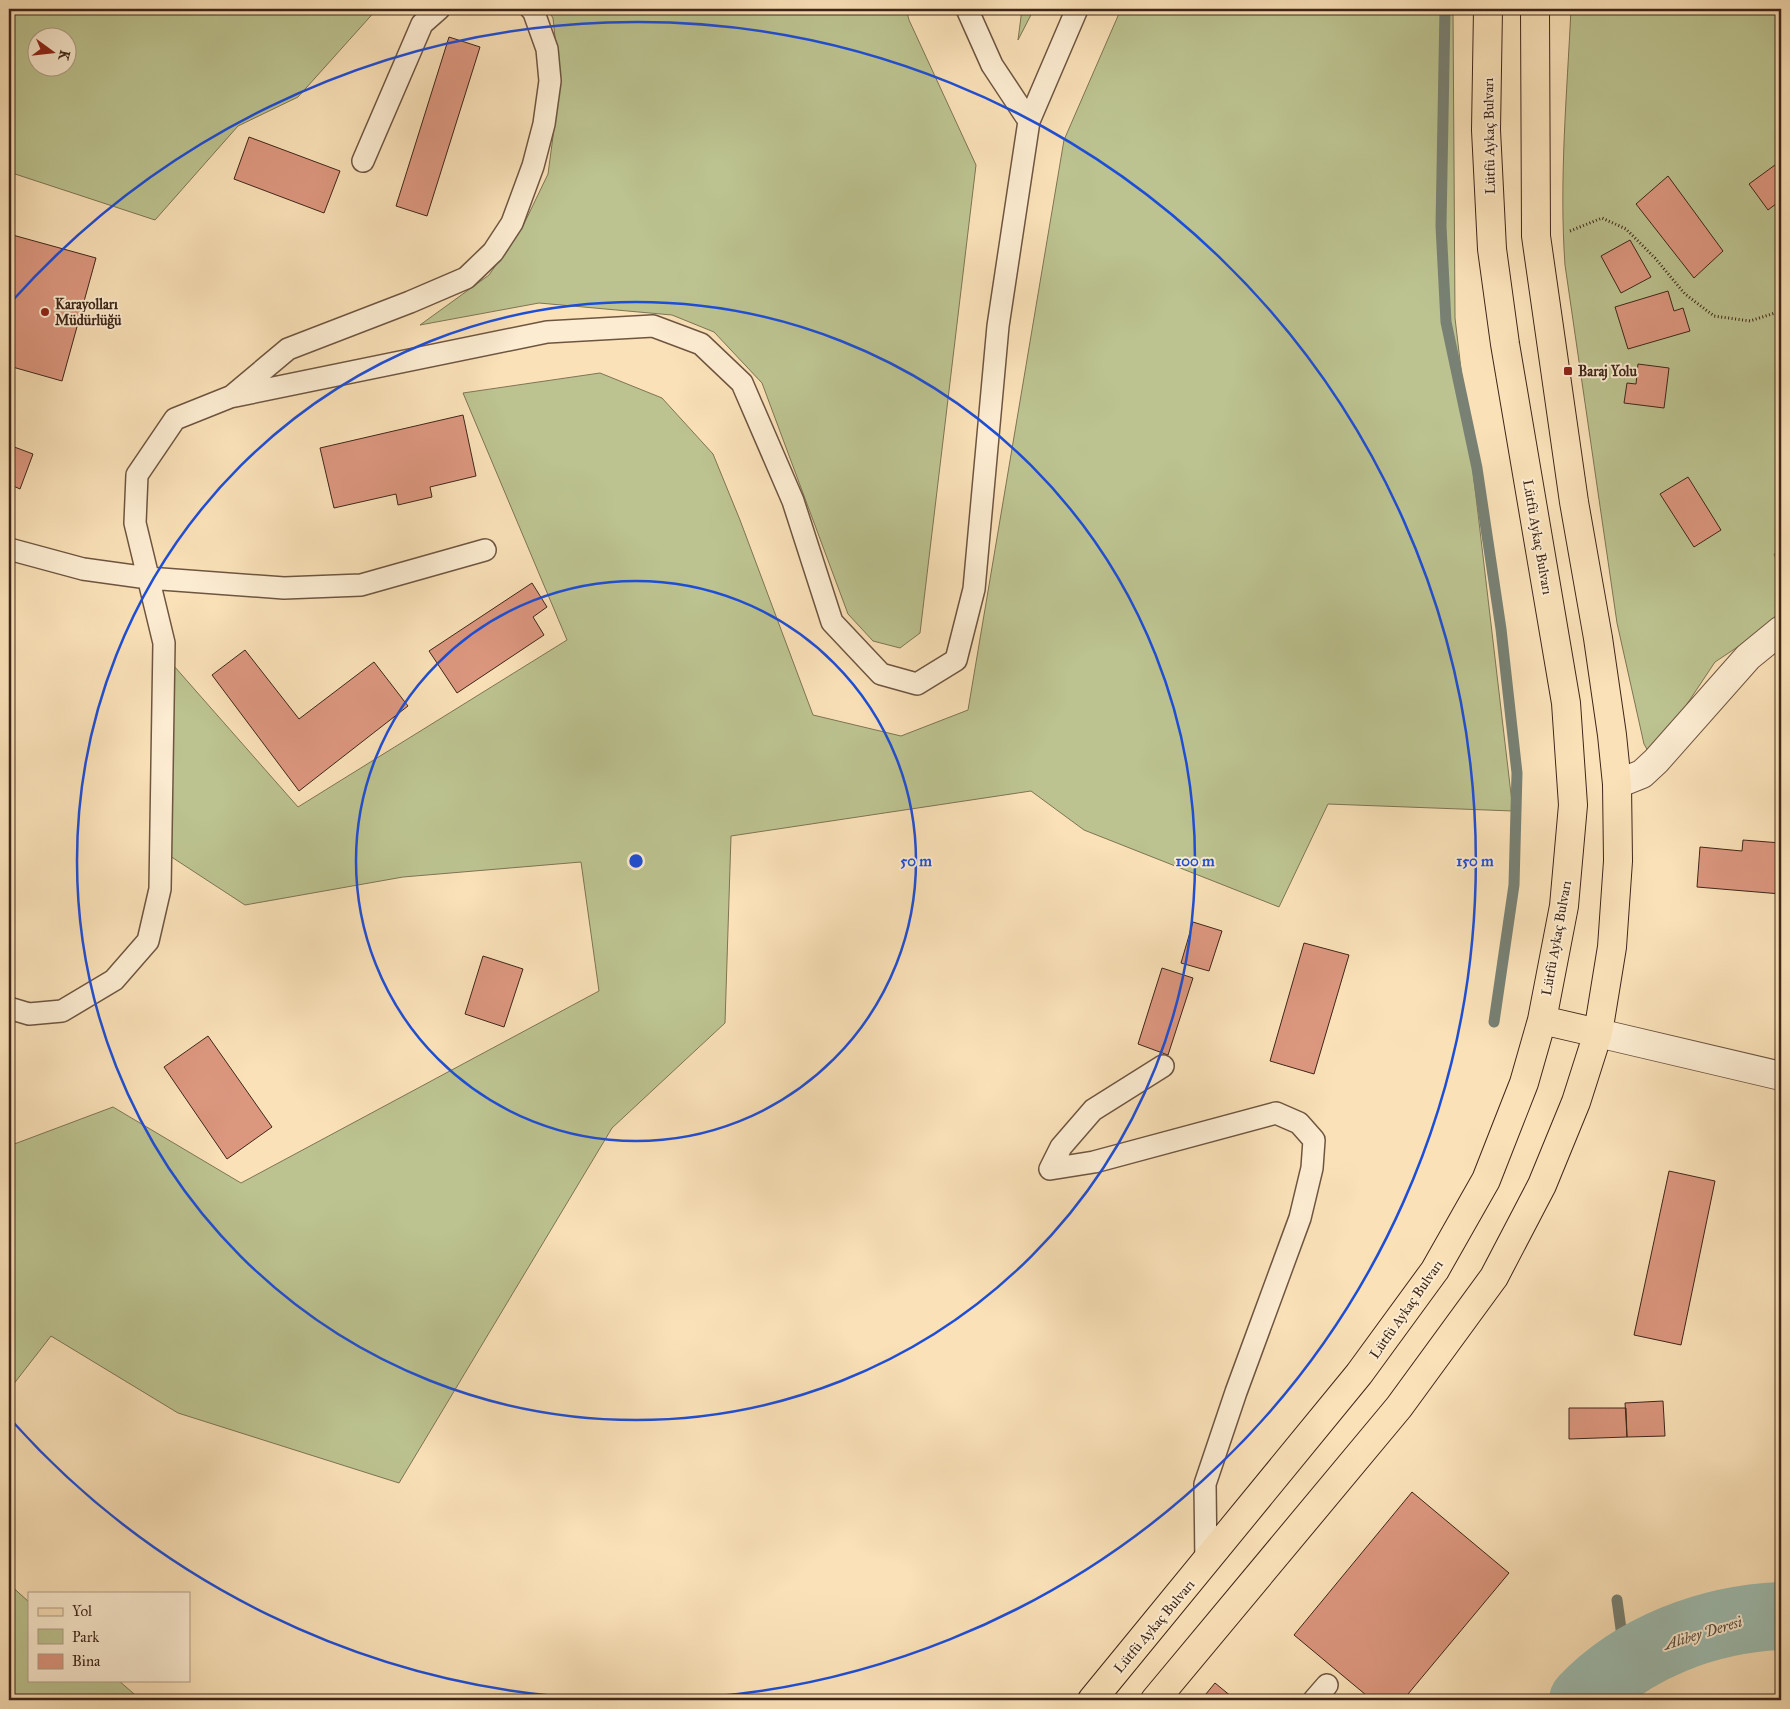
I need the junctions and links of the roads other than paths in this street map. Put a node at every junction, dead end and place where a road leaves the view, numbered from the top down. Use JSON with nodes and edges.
{"nodes":[{"id":1,"x":439,"y":9,"type":"edge"},
{"id":2,"x":531,"y":9,"type":"edge"},
{"id":3,"x":967,"y":9,"type":"edge"},
{"id":4,"x":1077,"y":9,"type":"edge"},
{"id":5,"x":1488,"y":9,"type":"edge"},
{"id":6,"x":1535,"y":9,"type":"edge"},
{"id":7,"x":1029,"y":121,"type":"junction"},
{"id":8,"x":363,"y":161,"type":"dead end"},
{"id":9,"x":230,"y":397,"type":"junction"},
{"id":10,"x":9,"y":549,"type":"edge"},
{"id":11,"x":485,"y":550,"type":"dead end"},
{"id":12,"x":148,"y":578,"type":"junction"},
{"id":13,"x":1781,"y":630,"type":"edge"},
{"id":14,"x":1617,"y":784,"type":"junction"},
{"id":15,"x":9,"y":1008,"type":"edge"},
{"id":16,"x":1542,"y":1020,"type":"junction"},
{"id":17,"x":1598,"y":1032,"type":"junction"},
{"id":18,"x":1163,"y":1066,"type":"dead end"},
{"id":19,"x":1781,"y":1076,"type":"edge"},
{"id":20,"x":1206,"y":1563,"type":"junction"},
{"id":21,"x":1092,"y":1700,"type":"edge"},
{"id":22,"x":1155,"y":1700,"type":"edge"}],
"edges":[{"from":1,"to":8,"type":"lane"},
{"from":2,"to":9,"type":"lane"},
{"from":3,"to":7,"type":"lane"},
{"from":4,"to":7,"type":"lane"},
{"from":5,"to":16,"type":"main road","name":"Lütfü Aykaç Bulvarı"},
{"from":6,"to":14,"type":"main road"},
{"from":7,"to":9,"type":"lane"},
{"from":9,"to":12,"type":"lane"},
{"from":10,"to":12,"type":"lane"},
{"from":11,"to":12,"type":"lane"},
{"from":12,"to":15,"type":"lane"},
{"from":13,"to":14,"type":"street"},
{"from":14,"to":17,"type":"main road"},
{"from":16,"to":17,"type":"main road"},
{"from":16,"to":20,"type":"main road","name":"Lütfü Aykaç Bulvarı"},
{"from":17,"to":19,"type":"street"},
{"from":17,"to":22,"type":"main road"},
{"from":18,"to":20,"type":"lane"},
{"from":20,"to":21,"type":"main road","name":"Lütfü Aykaç Bulvarı"}]}
